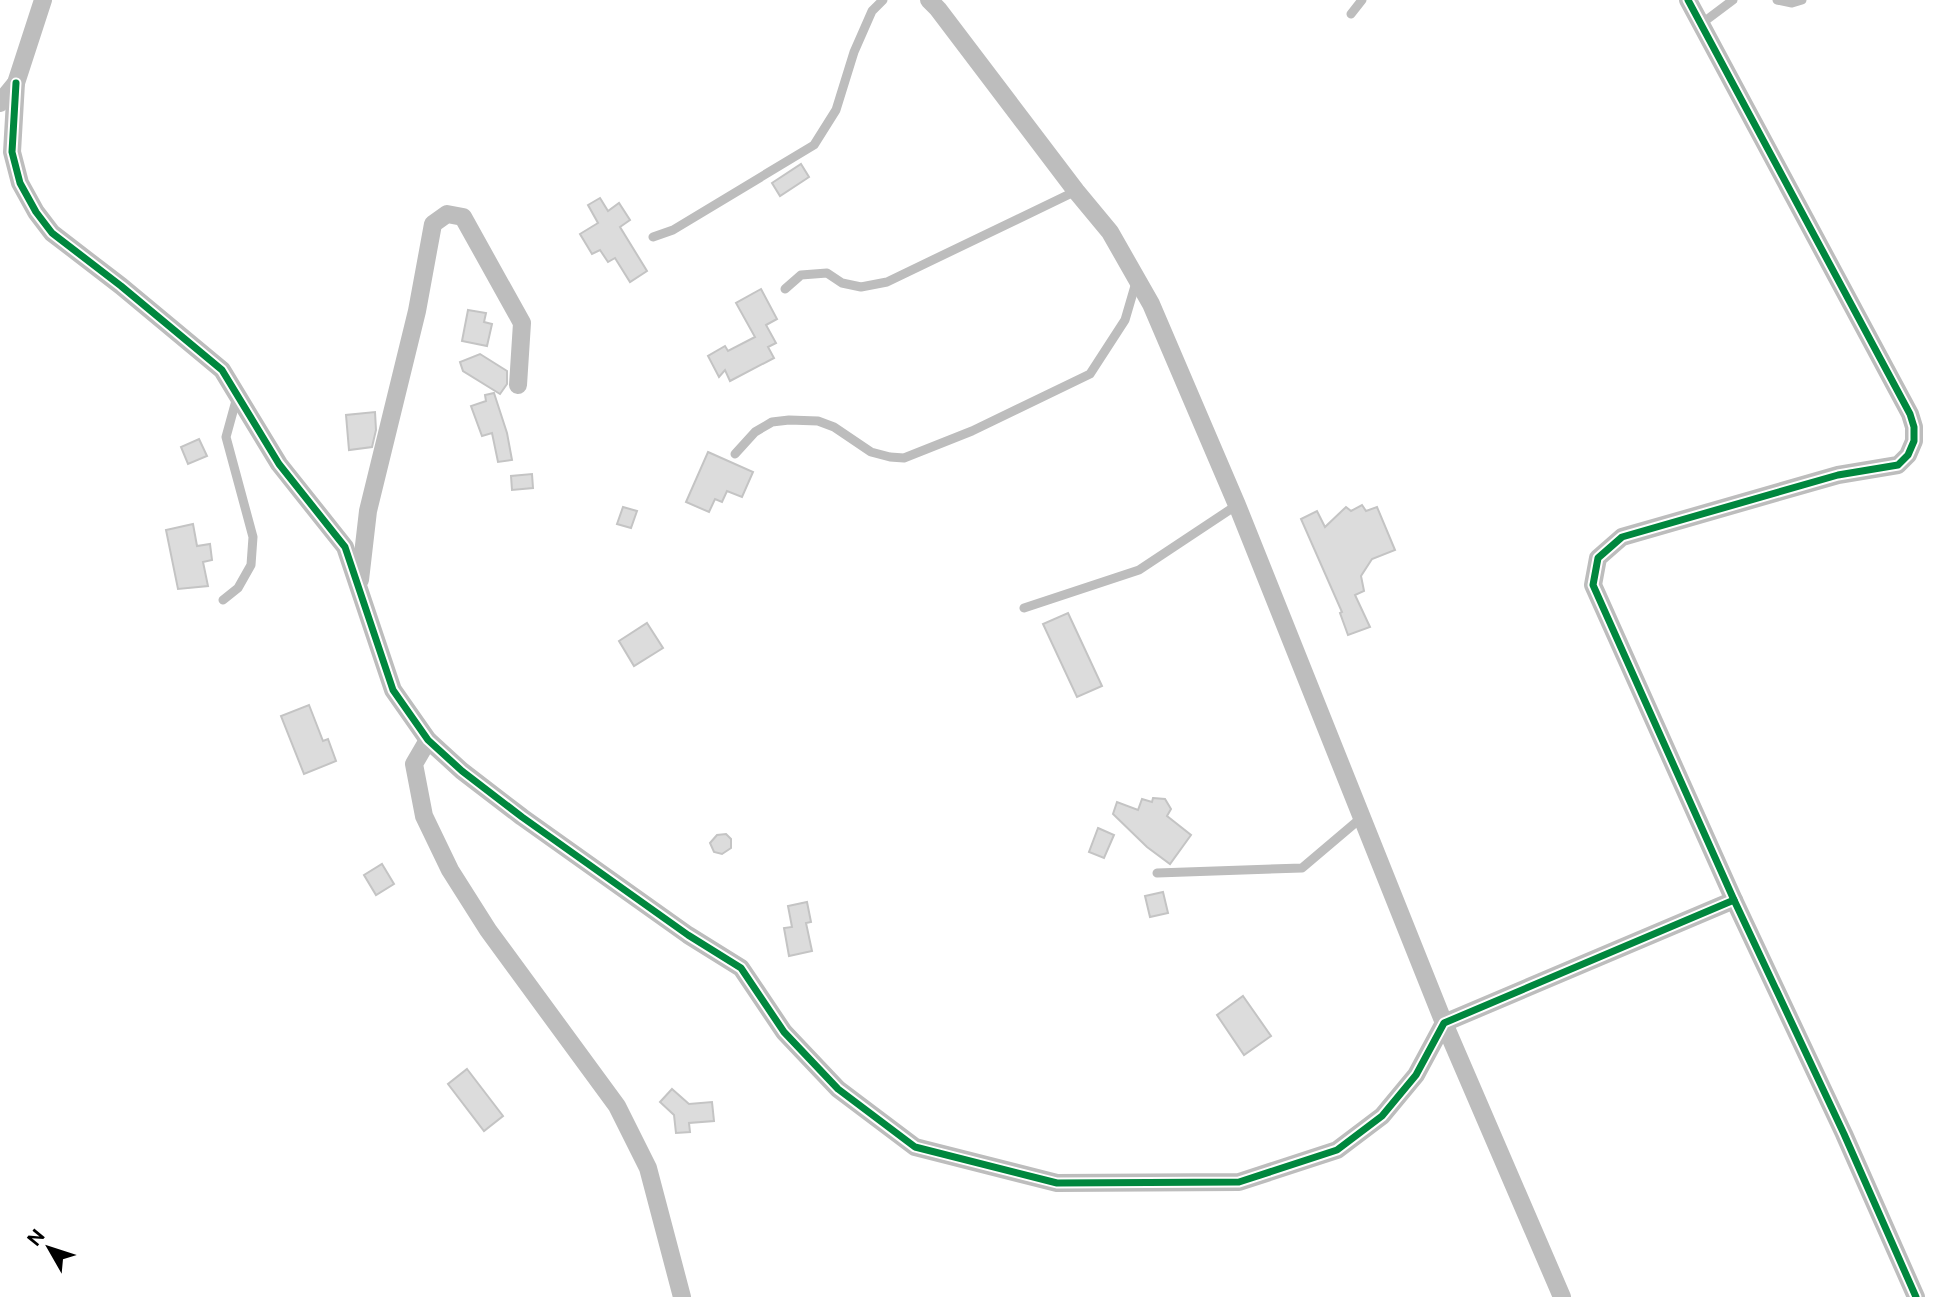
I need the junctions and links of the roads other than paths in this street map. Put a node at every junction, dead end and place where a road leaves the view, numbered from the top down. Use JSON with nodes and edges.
{"nodes":[{"id":1,"x":43,"y":0,"type":"edge"},
{"id":2,"x":883,"y":0,"type":"edge"},
{"id":3,"x":929,"y":0,"type":"edge"},
{"id":4,"x":1362,"y":0,"type":"edge"},
{"id":5,"x":1688,"y":0,"type":"edge"},
{"id":6,"x":1733,"y":0,"type":"edge"},
{"id":7,"x":1777,"y":0,"type":"edge"},
{"id":8,"x":1802,"y":0,"type":"edge"},
{"id":9,"x":1351,"y":14,"type":"dead end"},
{"id":10,"x":1700,"y":24,"type":"junction"},
{"id":11,"x":16,"y":83,"type":"junction"},
{"id":12,"x":0,"y":103,"type":"edge"},
{"id":13,"x":1076,"y":191,"type":"junction"},
{"id":14,"x":653,"y":237,"type":"dead end"},
{"id":15,"x":1137,"y":279,"type":"junction"},
{"id":16,"x":785,"y":289,"type":"dead end"},
{"id":17,"x":518,"y":385,"type":"dead end"},
{"id":18,"x":237,"y":395,"type":"junction"},
{"id":19,"x":735,"y":454,"type":"dead end"},
{"id":20,"x":1237,"y":505,"type":"junction"},
{"id":21,"x":359,"y":586,"type":"junction"},
{"id":22,"x":223,"y":600,"type":"dead end"},
{"id":23,"x":1024,"y":608,"type":"dead end"},
{"id":24,"x":428,"y":740,"type":"junction"},
{"id":25,"x":1361,"y":818,"type":"junction"},
{"id":26,"x":1157,"y":873,"type":"dead end"},
{"id":27,"x":1734,"y":900,"type":"junction"},
{"id":28,"x":1444,"y":1023,"type":"junction"},
{"id":29,"x":682,"y":1297,"type":"edge"},
{"id":30,"x":1563,"y":1297,"type":"edge"},
{"id":31,"x":1916,"y":1297,"type":"edge"}],
"edges":[{"from":1,"to":11,"type":"street"},
{"from":2,"to":14,"type":"lane"},
{"from":3,"to":13,"type":"street"},
{"from":4,"to":9,"type":"lane"},
{"from":5,"to":10,"type":"street"},
{"from":6,"to":10,"type":"lane"},
{"from":7,"to":8,"type":"lane"},
{"from":10,"to":27,"type":"street"},
{"from":11,"to":12,"type":"street"},
{"from":11,"to":18,"type":"street"},
{"from":13,"to":15,"type":"street"},
{"from":13,"to":16,"type":"lane"},
{"from":15,"to":19,"type":"lane"},
{"from":15,"to":20,"type":"street"},
{"from":17,"to":21,"type":"street"},
{"from":18,"to":21,"type":"street"},
{"from":18,"to":22,"type":"lane"},
{"from":20,"to":23,"type":"lane"},
{"from":20,"to":25,"type":"street"},
{"from":21,"to":24,"type":"street"},
{"from":24,"to":28,"type":"street"},
{"from":24,"to":29,"type":"street"},
{"from":25,"to":26,"type":"lane"},
{"from":25,"to":28,"type":"street"},
{"from":27,"to":28,"type":"street"},
{"from":27,"to":31,"type":"street"},
{"from":28,"to":30,"type":"street"}]}
